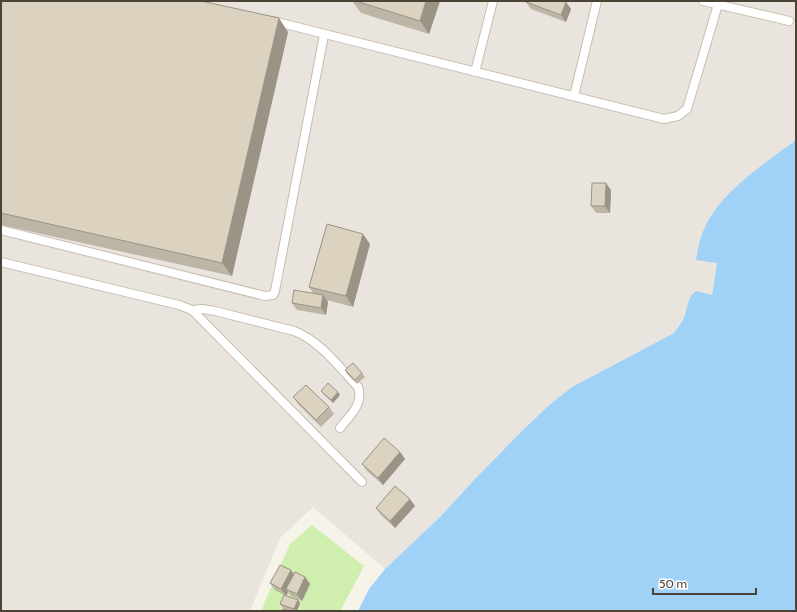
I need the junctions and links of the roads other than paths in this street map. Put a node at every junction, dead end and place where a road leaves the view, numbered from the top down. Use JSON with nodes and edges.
{"nodes":[{"id":1,"x":493,"y":1,"type":"edge"},
{"id":2,"x":597,"y":1,"type":"edge"},
{"id":3,"x":703,"y":1,"type":"edge"},
{"id":4,"x":718,"y":3,"type":"edge"},
{"id":5,"x":265,"y":20,"type":"edge"},
{"id":6,"x":789,"y":20,"type":"dead end"},
{"id":7,"x":324,"y":35,"type":"junction"},
{"id":8,"x":475,"y":72,"type":"junction"},
{"id":9,"x":574,"y":96,"type":"junction"},
{"id":10,"x":1,"y":230,"type":"edge"},
{"id":11,"x":1,"y":262,"type":"edge"},
{"id":12,"x":192,"y":310,"type":"junction"},
{"id":13,"x":340,"y":428,"type":"dead end"},
{"id":14,"x":362,"y":482,"type":"dead end"}],
"edges":[{"from":1,"to":8,"type":"lane"},
{"from":2,"to":9,"type":"lane"},
{"from":3,"to":4,"type":"lane"},
{"from":4,"to":6,"type":"lane"},
{"from":4,"to":9,"type":"lane"},
{"from":5,"to":7,"type":"lane"},
{"from":7,"to":8,"type":"lane"},
{"from":7,"to":10,"type":"lane"},
{"from":8,"to":9,"type":"lane"},
{"from":11,"to":12,"type":"lane"},
{"from":12,"to":13,"type":"lane"},
{"from":12,"to":14,"type":"lane"}]}
